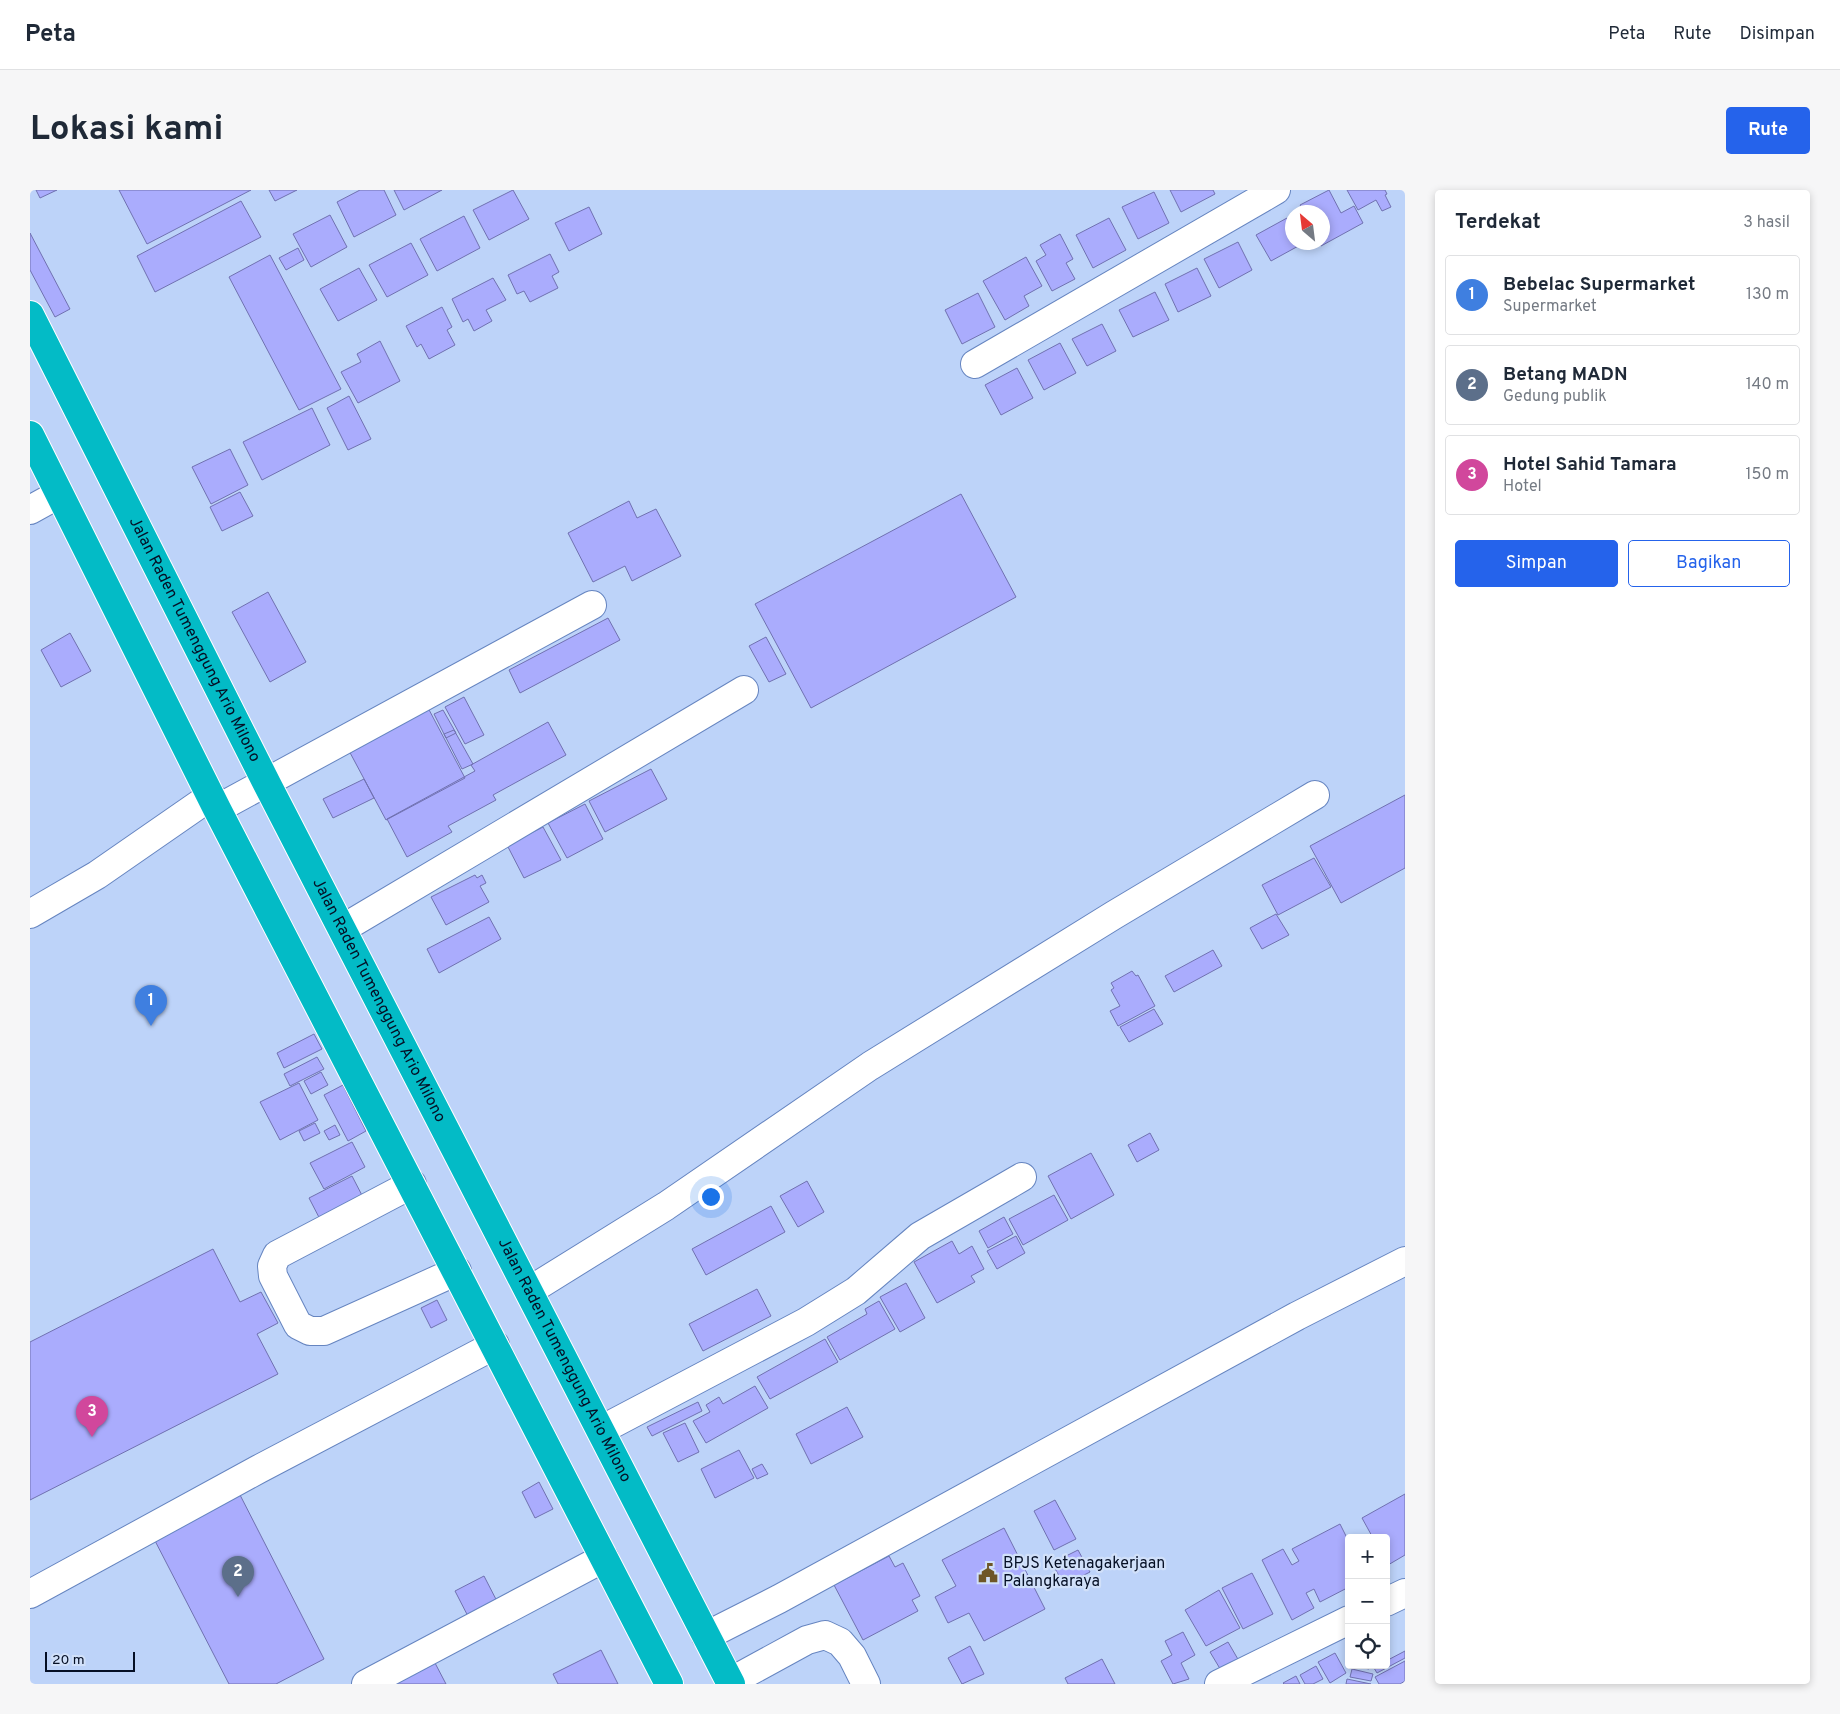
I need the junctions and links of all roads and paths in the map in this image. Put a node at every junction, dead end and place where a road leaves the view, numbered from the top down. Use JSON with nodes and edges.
{"nodes":[{"id":1,"x":1276,"y":190,"type":"edge"},
{"id":2,"x":30,"y":314,"type":"edge"},
{"id":3,"x":975,"y":364,"type":"dead end"},
{"id":4,"x":30,"y":436,"type":"edge"},
{"id":5,"x":59,"y":494,"type":"junction"},
{"id":6,"x":30,"y":510,"type":"edge"},
{"id":7,"x":592,"y":606,"type":"dead end"},
{"id":8,"x":744,"y":690,"type":"dead end"},
{"id":9,"x":267,"y":784,"type":"junction"},
{"id":10,"x":1316,"y":795,"type":"dead end"},
{"id":11,"x":214,"y":803,"type":"junction"},
{"id":12,"x":30,"y":914,"type":"edge"},
{"id":13,"x":342,"y":929,"type":"junction"},
{"id":14,"x":1022,"y":1177,"type":"dead end"},
{"id":15,"x":412,"y":1184,"type":"junction"},
{"id":16,"x":1405,"y":1261,"type":"edge"},
{"id":17,"x":457,"y":1270,"type":"junction"},
{"id":18,"x":529,"y":1291,"type":"junction"},
{"id":19,"x":495,"y":1345,"type":"junction"},
{"id":20,"x":601,"y":1430,"type":"junction"},
{"id":21,"x":604,"y":1558,"type":"junction"},
{"id":22,"x":1405,"y":1593,"type":"edge"},
{"id":23,"x":30,"y":1594,"type":"edge"},
{"id":24,"x":1390,"y":1600,"type":"edge"},
{"id":25,"x":1345,"y":1622,"type":"edge"},
{"id":26,"x":706,"y":1636,"type":"junction"},
{"id":27,"x":730,"y":1683,"type":"edge"},
{"id":28,"x":366,"y":1684,"type":"edge"},
{"id":29,"x":669,"y":1684,"type":"edge"},
{"id":30,"x":866,"y":1684,"type":"edge"},
{"id":31,"x":1219,"y":1684,"type":"edge"}],
"edges":[{"from":1,"to":3,"type":"street"},
{"from":2,"to":9,"type":"highway","name":"Jalan Raden Tumenggung Ario Milono"},
{"from":4,"to":5,"type":"highway"},
{"from":5,"to":6,"type":"street"},
{"from":5,"to":11,"type":"highway"},
{"from":7,"to":9,"type":"street"},
{"from":8,"to":13,"type":"street"},
{"from":9,"to":11,"type":"street"},
{"from":9,"to":13,"type":"highway","name":"Jalan Raden Tumenggung Ario Milono"},
{"from":10,"to":18,"type":"street"},
{"from":11,"to":12,"type":"street"},
{"from":11,"to":15,"type":"highway"},
{"from":13,"to":18,"type":"highway","name":"Jalan Raden Tumenggung Ario Milono"},
{"from":14,"to":20,"type":"street"},
{"from":15,"to":17,"type":"highway"},
{"from":15,"to":17,"type":"street"},
{"from":16,"to":26,"type":"street"},
{"from":17,"to":19,"type":"highway"},
{"from":18,"to":20,"type":"highway","name":"Jalan Raden Tumenggung Ario Milono"},
{"from":19,"to":21,"type":"highway"},
{"from":19,"to":23,"type":"street"},
{"from":20,"to":26,"type":"highway","name":"Jalan Raden Tumenggung Ario Milono"},
{"from":21,"to":28,"type":"street"},
{"from":21,"to":29,"type":"highway"},
{"from":22,"to":24,"type":"street"},
{"from":25,"to":31,"type":"street"},
{"from":26,"to":27,"type":"highway","name":"Jalan Raden Tumenggung Ario Milono"},
{"from":27,"to":30,"type":"street"}]}
